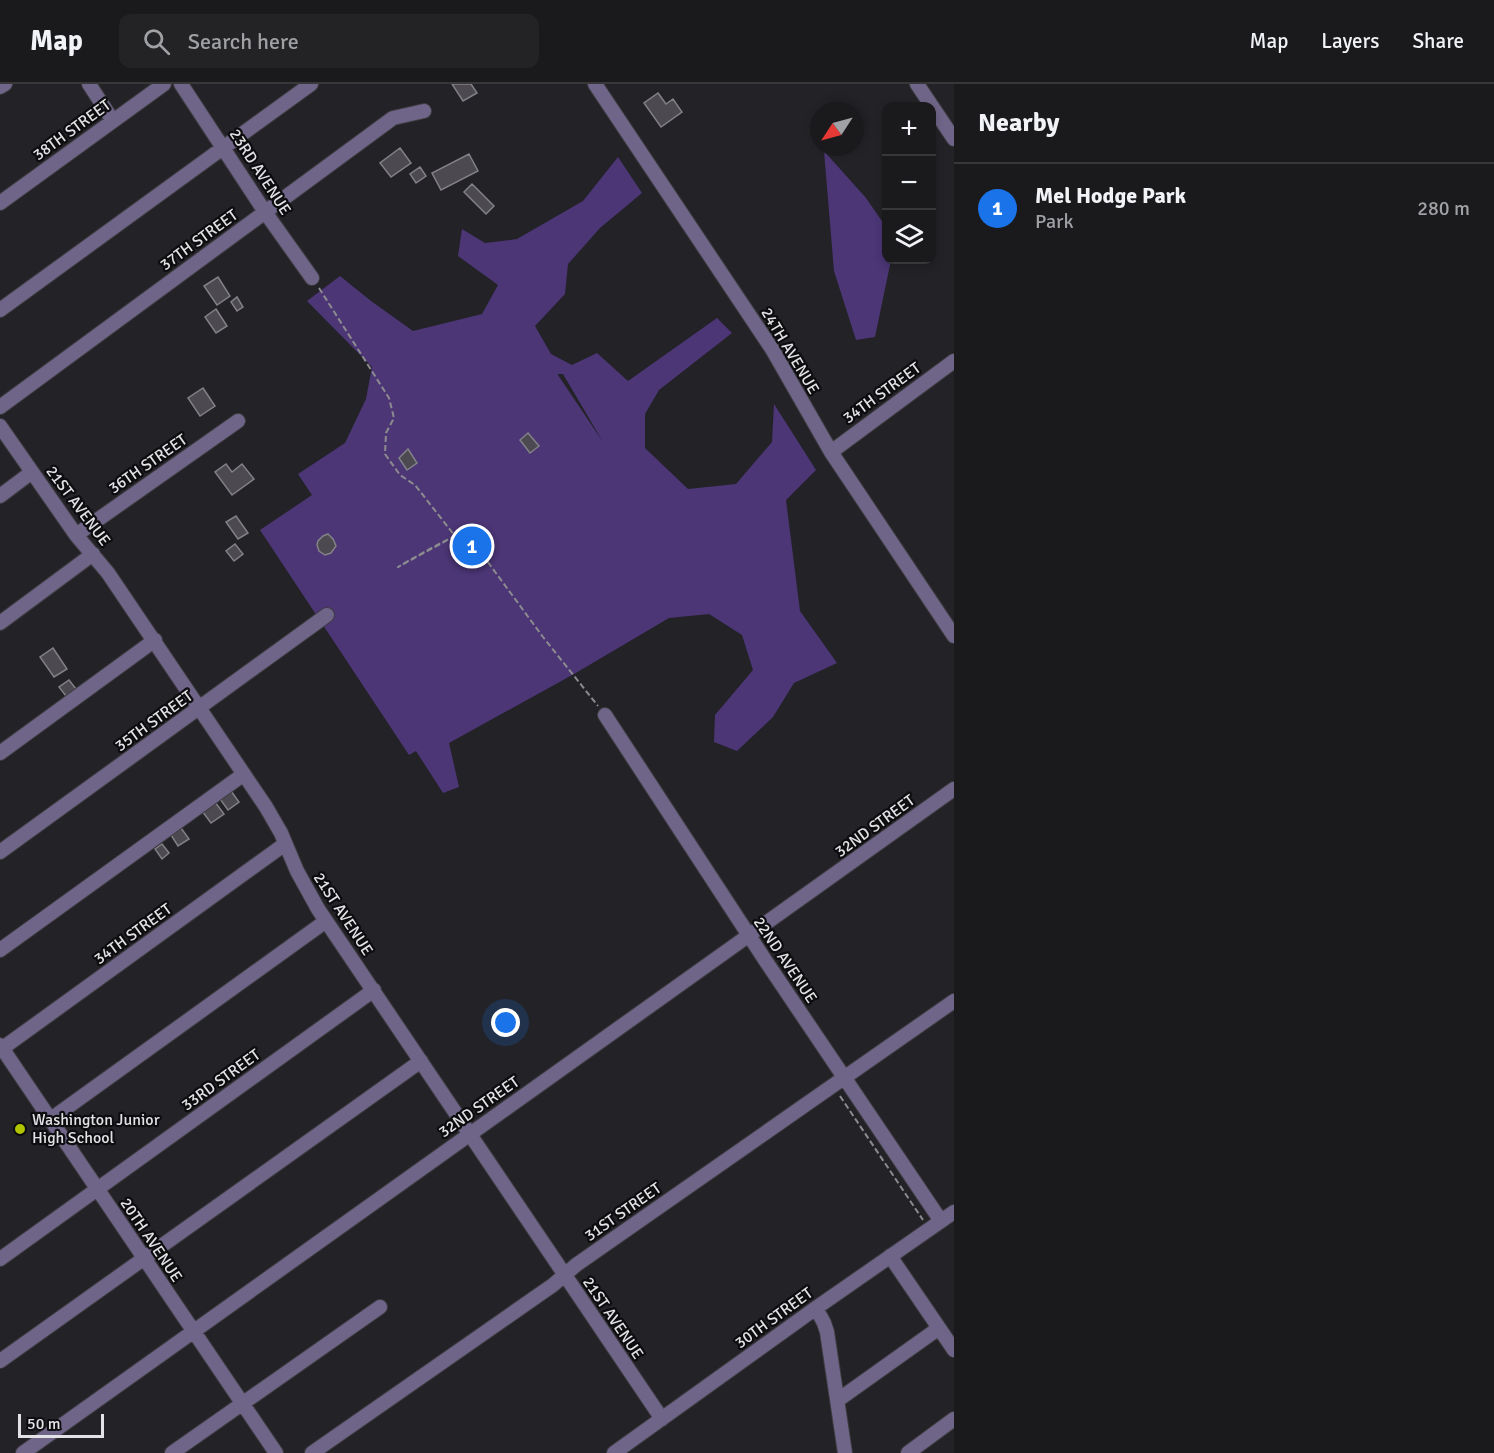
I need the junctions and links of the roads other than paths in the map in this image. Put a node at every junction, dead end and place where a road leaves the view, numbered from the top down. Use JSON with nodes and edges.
{"nodes":[{"id":1,"x":5,"y":84,"type":"edge"},
{"id":2,"x":89,"y":84,"type":"edge"},
{"id":3,"x":164,"y":84,"type":"edge"},
{"id":4,"x":181,"y":84,"type":"edge"},
{"id":5,"x":311,"y":84,"type":"edge"},
{"id":6,"x":595,"y":84,"type":"edge"},
{"id":7,"x":917,"y":84,"type":"edge"},
{"id":8,"x":0,"y":87,"type":"edge"},
{"id":9,"x":424,"y":111,"type":"dead end"},
{"id":10,"x":113,"y":121,"type":"junction"},
{"id":11,"x":954,"y":139,"type":"edge"},
{"id":12,"x":224,"y":148,"type":"junction"},
{"id":13,"x":0,"y":203,"type":"edge"},
{"id":14,"x":265,"y":212,"type":"junction"},
{"id":15,"x":312,"y":278,"type":"road end"},
{"id":16,"x":0,"y":310,"type":"edge"},
{"id":17,"x":954,"y":361,"type":"edge"},
{"id":18,"x":0,"y":407,"type":"edge"},
{"id":19,"x":238,"y":421,"type":"dead end"},
{"id":20,"x":0,"y":426,"type":"edge"},
{"id":21,"x":831,"y":452,"type":"junction"},
{"id":22,"x":32,"y":472,"type":"junction"},
{"id":23,"x":0,"y":496,"type":"edge"},
{"id":24,"x":76,"y":535,"type":"junction"},
{"id":25,"x":93,"y":554,"type":"junction"},
{"id":26,"x":327,"y":615,"type":"dead end"},
{"id":27,"x":0,"y":623,"type":"edge"},
{"id":28,"x":954,"y":636,"type":"edge"},
{"id":29,"x":155,"y":640,"type":"junction"},
{"id":30,"x":199,"y":708,"type":"junction"},
{"id":31,"x":605,"y":715,"type":"road end"},
{"id":32,"x":0,"y":753,"type":"edge"},
{"id":33,"x":244,"y":774,"type":"junction"},
{"id":34,"x":954,"y":789,"type":"edge"},
{"id":35,"x":285,"y":844,"type":"junction"},
{"id":36,"x":0,"y":852,"type":"edge"},
{"id":37,"x":326,"y":921,"type":"junction"},
{"id":38,"x":749,"y":936,"type":"junction"},
{"id":39,"x":0,"y":950,"type":"edge"},
{"id":40,"x":374,"y":990,"type":"junction"},
{"id":41,"x":954,"y":1001,"type":"edge"},
{"id":42,"x":1,"y":1048,"type":"edge"},
{"id":43,"x":422,"y":1061,"type":"junction"},
{"id":44,"x":845,"y":1078,"type":"junction"},
{"id":45,"x":51,"y":1119,"type":"junction"},
{"id":46,"x":470,"y":1134,"type":"junction"},
{"id":47,"x":98,"y":1189,"type":"junction"},
{"id":48,"x":954,"y":1212,"type":"edge"},
{"id":49,"x":941,"y":1221,"type":"junction"},
{"id":50,"x":890,"y":1257,"type":"junction"},
{"id":51,"x":144,"y":1258,"type":"junction"},
{"id":52,"x":0,"y":1259,"type":"edge"},
{"id":53,"x":564,"y":1275,"type":"junction"},
{"id":54,"x":380,"y":1307,"type":"dead end"},
{"id":55,"x":816,"y":1308,"type":"junction"},
{"id":56,"x":939,"y":1328,"type":"junction"},
{"id":57,"x":194,"y":1332,"type":"junction"},
{"id":58,"x":954,"y":1350,"type":"edge"},
{"id":59,"x":0,"y":1361,"type":"edge"},
{"id":60,"x":838,"y":1400,"type":"junction"},
{"id":61,"x":242,"y":1404,"type":"junction"},
{"id":62,"x":662,"y":1419,"type":"junction"},
{"id":63,"x":954,"y":1419,"type":"edge"},
{"id":64,"x":23,"y":1453,"type":"edge"},
{"id":65,"x":172,"y":1453,"type":"edge"},
{"id":66,"x":276,"y":1453,"type":"edge"},
{"id":67,"x":312,"y":1453,"type":"edge"},
{"id":68,"x":614,"y":1453,"type":"edge"},
{"id":69,"x":845,"y":1453,"type":"edge"},
{"id":70,"x":908,"y":1453,"type":"edge"}],
"edges":[{"from":1,"to":8,"type":"street"},
{"from":2,"to":10,"type":"street"},
{"from":3,"to":10,"type":"street","name":"38TH STREET"},
{"from":4,"to":12,"type":"street","name":"23RD AVENUE"},
{"from":5,"to":12,"type":"street"},
{"from":6,"to":21,"type":"street","name":"24TH AVENUE"},
{"from":7,"to":11,"type":"street"},
{"from":9,"to":14,"type":"street","name":"37TH STREET"},
{"from":10,"to":13,"type":"street","name":"38TH STREET"},
{"from":12,"to":14,"type":"street","name":"23RD AVENUE"},
{"from":12,"to":16,"type":"street"},
{"from":14,"to":15,"type":"street","name":"23RD AVENUE"},
{"from":14,"to":18,"type":"street","name":"37TH STREET"},
{"from":17,"to":21,"type":"street","name":"34TH STREET"},
{"from":19,"to":24,"type":"street","name":"36TH STREET"},
{"from":20,"to":22,"type":"street","name":"21ST AVENUE"},
{"from":21,"to":28,"type":"street","name":"24TH AVENUE"},
{"from":22,"to":23,"type":"street"},
{"from":22,"to":24,"type":"street","name":"21ST AVENUE"},
{"from":24,"to":25,"type":"street","name":"21ST AVENUE"},
{"from":25,"to":27,"type":"street"},
{"from":25,"to":29,"type":"street","name":"21ST AVENUE"},
{"from":26,"to":30,"type":"street","name":"35TH STREET"},
{"from":29,"to":30,"type":"street","name":"21ST AVENUE"},
{"from":29,"to":32,"type":"street"},
{"from":30,"to":33,"type":"street","name":"21ST AVENUE"},
{"from":30,"to":36,"type":"street","name":"35TH STREET"},
{"from":31,"to":38,"type":"street","name":"22ND AVENUE"},
{"from":33,"to":35,"type":"street","name":"21ST AVENUE"},
{"from":33,"to":39,"type":"street"},
{"from":34,"to":38,"type":"street","name":"32ND STREET"},
{"from":35,"to":37,"type":"street","name":"21ST AVENUE"},
{"from":35,"to":42,"type":"street","name":"34TH STREET"},
{"from":37,"to":40,"type":"street","name":"21ST AVENUE"},
{"from":37,"to":45,"type":"street"},
{"from":38,"to":44,"type":"street","name":"22ND AVENUE"},
{"from":38,"to":46,"type":"street","name":"32ND STREET"},
{"from":40,"to":43,"type":"street","name":"21ST AVENUE"},
{"from":40,"to":47,"type":"street","name":"33RD STREET"},
{"from":41,"to":44,"type":"street","name":"31ST STREET"},
{"from":42,"to":45,"type":"street","name":"20TH AVENUE"},
{"from":43,"to":46,"type":"street","name":"21ST AVENUE"},
{"from":43,"to":51,"type":"street"},
{"from":44,"to":49,"type":"street","name":"22ND AVENUE"},
{"from":44,"to":53,"type":"street","name":"31ST STREET"},
{"from":45,"to":47,"type":"street","name":"20TH AVENUE"},
{"from":46,"to":53,"type":"street","name":"21ST AVENUE"},
{"from":46,"to":57,"type":"street","name":"32ND STREET"},
{"from":47,"to":51,"type":"street","name":"20TH AVENUE"},
{"from":47,"to":52,"type":"street","name":"33RD STREET"},
{"from":48,"to":49,"type":"street","name":"30TH STREET"},
{"from":49,"to":50,"type":"street","name":"30TH STREET"},
{"from":50,"to":55,"type":"street","name":"30TH STREET"},
{"from":50,"to":56,"type":"street"},
{"from":51,"to":57,"type":"street","name":"20TH AVENUE"},
{"from":51,"to":59,"type":"street"},
{"from":53,"to":62,"type":"street","name":"21ST AVENUE"},
{"from":53,"to":67,"type":"street","name":"31ST STREET"},
{"from":54,"to":61,"type":"street"},
{"from":55,"to":60,"type":"street"},
{"from":55,"to":62,"type":"street","name":"30TH STREET"},
{"from":56,"to":58,"type":"street"},
{"from":56,"to":60,"type":"street"},
{"from":57,"to":61,"type":"street","name":"20TH AVENUE"},
{"from":57,"to":64,"type":"street","name":"32ND STREET"},
{"from":60,"to":69,"type":"street"},
{"from":61,"to":65,"type":"street"},
{"from":61,"to":66,"type":"street","name":"20TH AVENUE"},
{"from":62,"to":68,"type":"street","name":"30TH STREET"},
{"from":63,"to":70,"type":"street"}]}
